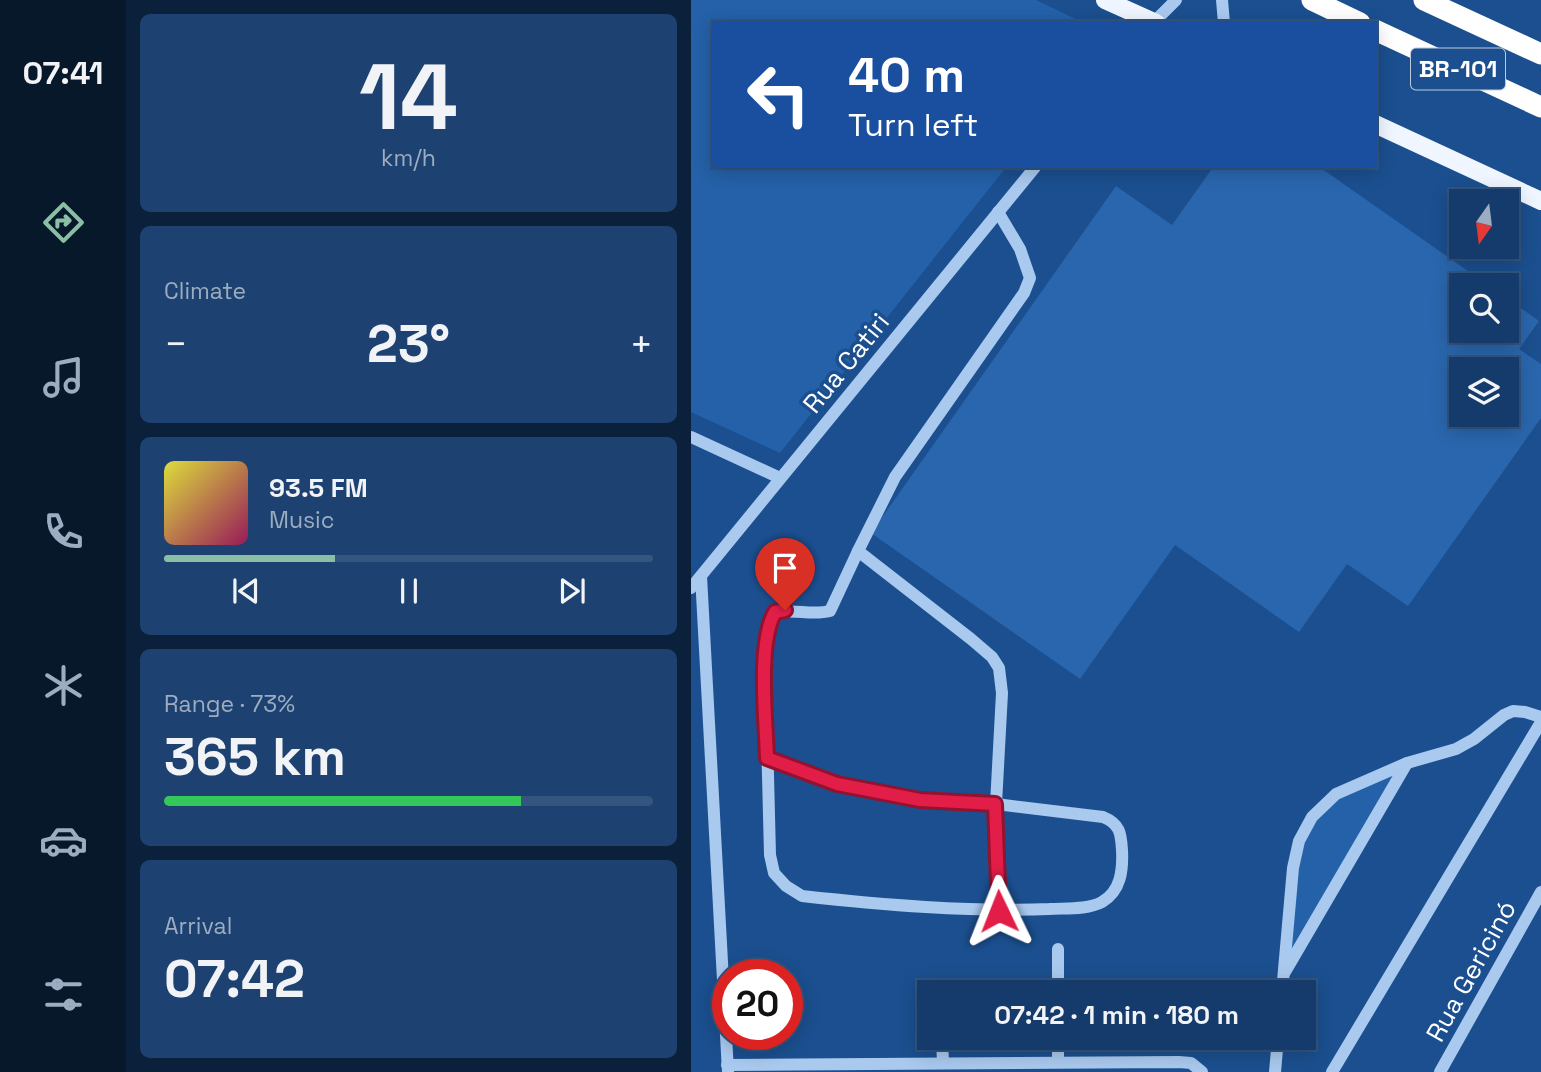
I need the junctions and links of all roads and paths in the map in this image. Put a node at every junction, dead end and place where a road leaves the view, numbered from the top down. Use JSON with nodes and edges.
{"nodes":[{"id":1,"x":1105,"y":0,"type":"edge"},
{"id":2,"x":1176,"y":0,"type":"edge"},
{"id":3,"x":1222,"y":0,"type":"edge"},
{"id":4,"x":1312,"y":0,"type":"edge"},
{"id":5,"x":1424,"y":0,"type":"edge"},
{"id":6,"x":1152,"y":21,"type":"edge"},
{"id":7,"x":1155,"y":21,"type":"edge"},
{"id":8,"x":1224,"y":21,"type":"edge"},
{"id":9,"x":1356,"y":21,"type":"edge"},
{"id":10,"x":1377,"y":31,"type":"edge"},
{"id":11,"x":1541,"y":54,"type":"edge"},
{"id":12,"x":1541,"y":107,"type":"edge"},
{"id":13,"x":1377,"y":125,"type":"edge"},
{"id":14,"x":1034,"y":168,"type":"edge"},
{"id":15,"x":1541,"y":201,"type":"edge"},
{"id":16,"x":998,"y":212,"type":"junction"},
{"id":17,"x":691,"y":437,"type":"edge"},
{"id":18,"x":780,"y":478,"type":"junction"},
{"id":19,"x":858,"y":551,"type":"junction"},
{"id":20,"x":701,"y":576,"type":"junction"},
{"id":21,"x":691,"y":588,"type":"edge"},
{"id":22,"x":1541,"y":719,"type":"edge"},
{"id":23,"x":767,"y":758,"type":"junction"},
{"id":24,"x":1407,"y":763,"type":"junction"},
{"id":25,"x":995,"y":804,"type":"junction"},
{"id":26,"x":1541,"y":891,"type":"edge"},
{"id":27,"x":999,"y":911,"type":"junction"},
{"id":28,"x":1058,"y":949,"type":"dead end"},
{"id":29,"x":1283,"y":976,"type":"junction"},
{"id":30,"x":1058,"y":980,"type":"edge"},
{"id":31,"x":1283,"y":980,"type":"edge"},
{"id":32,"x":942,"y":1050,"type":"edge"},
{"id":33,"x":1058,"y":1050,"type":"edge"},
{"id":34,"x":1277,"y":1050,"type":"edge"},
{"id":35,"x":1058,"y":1062,"type":"junction"},
{"id":36,"x":943,"y":1063,"type":"junction"},
{"id":37,"x":728,"y":1068,"type":"edge"},
{"id":38,"x":1202,"y":1072,"type":"edge"},
{"id":39,"x":1275,"y":1072,"type":"edge"},
{"id":40,"x":1332,"y":1072,"type":"edge"},
{"id":41,"x":1441,"y":1072,"type":"edge"}],
"edges":[{"from":1,"to":6,"type":"main road"},
{"from":2,"to":7,"type":"street"},
{"from":3,"to":8,"type":"street"},
{"from":4,"to":9,"type":"highway"},
{"from":5,"to":11,"type":"highway","number":"BR-101"},
{"from":10,"to":12,"type":"highway","number":"BR-101"},
{"from":13,"to":15,"type":"main road"},
{"from":14,"to":16,"type":"street","name":"Rua Catiri"},
{"from":16,"to":18,"type":"street","name":"Rua Catiri"},
{"from":16,"to":19,"type":"street"},
{"from":17,"to":18,"type":"street"},
{"from":18,"to":20,"type":"street","name":"Rua Catiri"},
{"from":19,"to":23,"type":"street"},
{"from":19,"to":25,"type":"street"},
{"from":20,"to":21,"type":"street","name":"Rua Catiri"},
{"from":20,"to":37,"type":"street"},
{"from":22,"to":24,"type":"street"},
{"from":22,"to":40,"type":"street"},
{"from":23,"to":25,"type":"street"},
{"from":23,"to":27,"type":"street"},
{"from":24,"to":29,"type":"street"},
{"from":24,"to":29,"type":"street"},
{"from":25,"to":27,"type":"street"},
{"from":25,"to":27,"type":"street"},
{"from":26,"to":41,"type":"street","name":"Rua Gericinó"},
{"from":28,"to":30,"type":"street"},
{"from":29,"to":31,"type":"street"},
{"from":32,"to":36,"type":"street"},
{"from":33,"to":35,"type":"street"},
{"from":34,"to":39,"type":"street"},
{"from":35,"to":36,"type":"street"},
{"from":35,"to":38,"type":"street"},
{"from":36,"to":37,"type":"street"}]}
